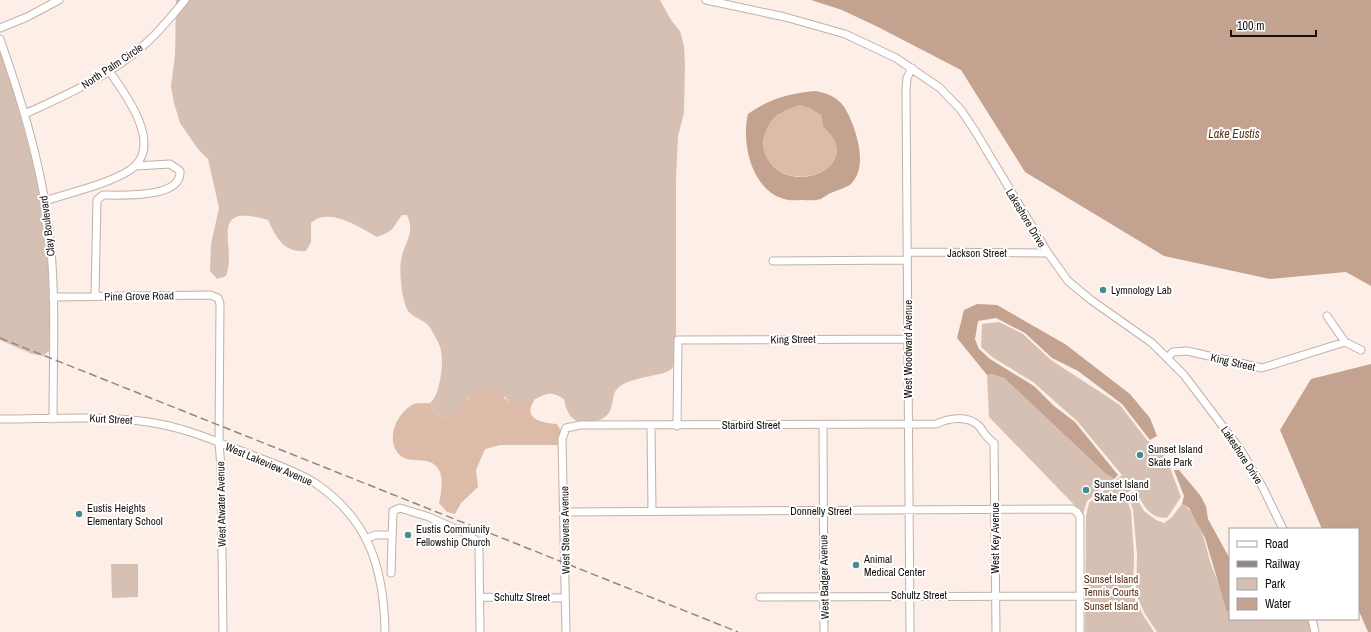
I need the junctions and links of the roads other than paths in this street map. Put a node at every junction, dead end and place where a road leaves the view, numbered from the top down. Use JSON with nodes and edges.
{"nodes":[{"id":1,"x":59,"y":0,"type":"edge"},
{"id":2,"x":185,"y":0,"type":"edge"},
{"id":3,"x":706,"y":0,"type":"edge"},
{"id":4,"x":0,"y":28,"type":"edge"},
{"id":5,"x":0,"y":39,"type":"edge"},
{"id":6,"x":912,"y":68,"type":"junction"},
{"id":7,"x":108,"y":71,"type":"junction"},
{"id":8,"x":24,"y":114,"type":"junction"},
{"id":9,"x":136,"y":166,"type":"junction"},
{"id":10,"x":45,"y":201,"type":"junction"},
{"id":11,"x":907,"y":252,"type":"junction"},
{"id":12,"x":1048,"y":253,"type":"junction"},
{"id":13,"x":907,"y":260,"type":"junction"},
{"id":14,"x":773,"y":261,"type":"dead end"},
{"id":15,"x":96,"y":296,"type":"junction"},
{"id":16,"x":53,"y":297,"type":"junction"},
{"id":17,"x":220,"y":304,"type":"joint"},
{"id":18,"x":1327,"y":316,"type":"dead end"},
{"id":19,"x":908,"y":339,"type":"junction"},
{"id":20,"x":1345,"y":342,"type":"junction"},
{"id":21,"x":1360,"y":350,"type":"dead end"},
{"id":22,"x":1168,"y":357,"type":"junction"},
{"id":23,"x":53,"y":418,"type":"junction"},
{"id":24,"x":0,"y":420,"type":"edge"},
{"id":25,"x":908,"y":424,"type":"junction"},
{"id":26,"x":823,"y":425,"type":"junction"},
{"id":27,"x":651,"y":426,"type":"junction"},
{"id":28,"x":677,"y":426,"type":"junction"},
{"id":29,"x":565,"y":429,"type":"joint"},
{"id":30,"x":219,"y":442,"type":"junction"},
{"id":31,"x":994,"y":443,"type":"joint"},
{"id":32,"x":994,"y":510,"type":"junction"},
{"id":33,"x":652,"y":511,"type":"junction"},
{"id":34,"x":823,"y":511,"type":"junction"},
{"id":35,"x":909,"y":511,"type":"junction"},
{"id":36,"x":564,"y":512,"type":"junction"},
{"id":37,"x":1283,"y":528,"type":"edge"},
{"id":38,"x":392,"y":535,"type":"junction"},
{"id":39,"x":366,"y":539,"type":"junction"},
{"id":40,"x":391,"y":573,"type":"dead end"},
{"id":41,"x":909,"y":596,"type":"junction"},
{"id":42,"x":995,"y":596,"type":"junction"},
{"id":43,"x":1080,"y":596,"type":"junction"},
{"id":44,"x":480,"y":597,"type":"junction"},
{"id":45,"x":760,"y":597,"type":"dead end"},
{"id":46,"x":824,"y":597,"type":"junction"},
{"id":47,"x":565,"y":598,"type":"junction"},
{"id":48,"x":1312,"y":620,"type":"edge"},
{"id":49,"x":223,"y":632,"type":"edge"},
{"id":50,"x":385,"y":632,"type":"edge"},
{"id":51,"x":480,"y":632,"type":"edge"},
{"id":52,"x":566,"y":632,"type":"edge"},
{"id":53,"x":824,"y":632,"type":"edge"},
{"id":54,"x":910,"y":632,"type":"edge"},
{"id":55,"x":996,"y":632,"type":"edge"},
{"id":56,"x":1080,"y":632,"type":"edge"},
{"id":57,"x":1314,"y":632,"type":"edge"}],
"edges":[{"from":1,"to":4,"type":"street"},
{"from":2,"to":7,"type":"street","name":"North Palm Circle"},
{"from":3,"to":6,"type":"street","name":"Lakeshore Drive"},
{"from":5,"to":8,"type":"street","name":"Clay Boulevard"},
{"from":6,"to":11,"type":"street","name":"West Woodward Avenue"},
{"from":6,"to":12,"type":"street","name":"Lakeshore Drive"},
{"from":7,"to":8,"type":"street","name":"North Palm Circle"},
{"from":7,"to":9,"type":"street"},
{"from":8,"to":10,"type":"street","name":"Clay Boulevard"},
{"from":9,"to":10,"type":"street"},
{"from":9,"to":15,"type":"street"},
{"from":10,"to":16,"type":"street","name":"Clay Boulevard"},
{"from":11,"to":12,"type":"street","name":"Jackson Street"},
{"from":11,"to":13,"type":"street","name":"West Woodward Avenue"},
{"from":12,"to":22,"type":"street","name":"Lakeshore Drive"},
{"from":13,"to":14,"type":"street"},
{"from":13,"to":19,"type":"street","name":"West Woodward Avenue"},
{"from":15,"to":16,"type":"street","name":"Pine Grove Road"},
{"from":15,"to":17,"type":"street","name":"Pine Grove Road"},
{"from":16,"to":23,"type":"street","name":"Clay Boulevard"},
{"from":17,"to":30,"type":"street","name":"West Atwater Avenue"},
{"from":18,"to":20,"type":"street"},
{"from":19,"to":25,"type":"street","name":"West Woodward Avenue"},
{"from":19,"to":28,"type":"street","name":"King Street"},
{"from":20,"to":21,"type":"street"},
{"from":20,"to":22,"type":"street","name":"King Street"},
{"from":22,"to":37,"type":"street","name":"Lakeshore Drive"},
{"from":23,"to":24,"type":"street","name":"Kurt Street"},
{"from":23,"to":30,"type":"street","name":"Kurt Street"},
{"from":25,"to":26,"type":"street","name":"Starbird Street"},
{"from":25,"to":31,"type":"street","name":"Starbird Street"},
{"from":25,"to":35,"type":"street","name":"West Woodward Avenue"},
{"from":26,"to":28,"type":"street","name":"Starbird Street"},
{"from":26,"to":34,"type":"street","name":"West Badger Avenue"},
{"from":27,"to":28,"type":"street","name":"Starbird Street"},
{"from":27,"to":29,"type":"street","name":"Starbird Street"},
{"from":27,"to":33,"type":"street"},
{"from":29,"to":36,"type":"street","name":"West Stevens Avenue"},
{"from":30,"to":39,"type":"street","name":"West Lakeview Avenue"},
{"from":30,"to":49,"type":"street","name":"West Atwater Avenue"},
{"from":31,"to":32,"type":"street","name":"West Key Avenue"},
{"from":32,"to":35,"type":"street","name":"Donnelly Street"},
{"from":32,"to":42,"type":"street","name":"West Key Avenue"},
{"from":32,"to":43,"type":"street","name":"Donnelly Street"},
{"from":33,"to":34,"type":"street","name":"Donnelly Street"},
{"from":33,"to":36,"type":"street","name":"Donnelly Street"},
{"from":34,"to":35,"type":"street","name":"Donnelly Street"},
{"from":34,"to":46,"type":"street","name":"West Badger Avenue"},
{"from":35,"to":41,"type":"street","name":"West Woodward Avenue"},
{"from":36,"to":47,"type":"street","name":"West Stevens Avenue"},
{"from":38,"to":39,"type":"street"},
{"from":38,"to":40,"type":"street"},
{"from":38,"to":44,"type":"street"},
{"from":39,"to":50,"type":"street","name":"West Lakeview Avenue"},
{"from":41,"to":42,"type":"street","name":"Schultz Street"},
{"from":41,"to":46,"type":"street","name":"Schultz Street"},
{"from":41,"to":54,"type":"street","name":"West Woodward Avenue"},
{"from":42,"to":43,"type":"street","name":"Schultz Street"},
{"from":42,"to":55,"type":"street","name":"West Key Avenue"},
{"from":43,"to":56,"type":"street"},
{"from":44,"to":47,"type":"street","name":"Schultz Street"},
{"from":44,"to":51,"type":"street"},
{"from":45,"to":46,"type":"street","name":"Schultz Street"},
{"from":46,"to":53,"type":"street","name":"West Badger Avenue"},
{"from":47,"to":52,"type":"street","name":"West Stevens Avenue"},
{"from":48,"to":57,"type":"street"}]}
